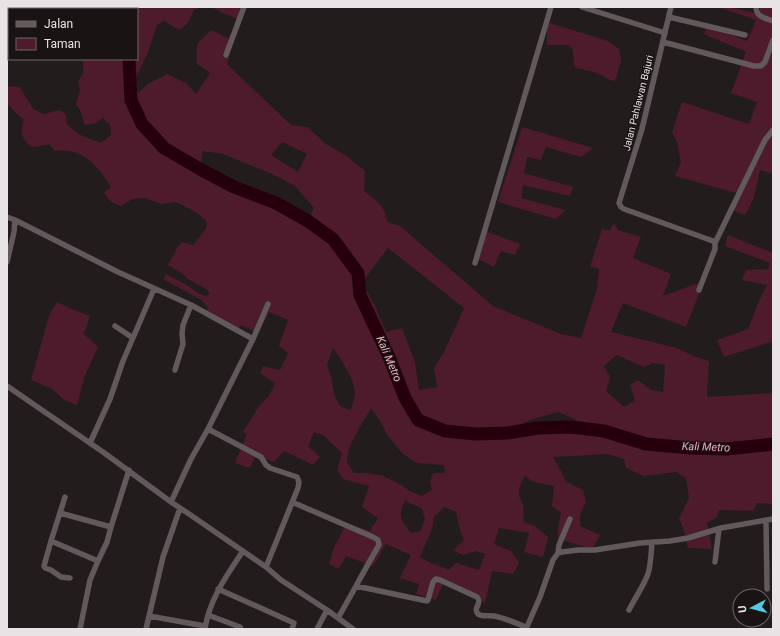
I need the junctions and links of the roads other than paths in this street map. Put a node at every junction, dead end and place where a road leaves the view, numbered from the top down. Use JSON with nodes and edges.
{"nodes":[{"id":1,"x":244,"y":7,"type":"edge"},
{"id":2,"x":551,"y":7,"type":"edge"},
{"id":3,"x":582,"y":7,"type":"edge"},
{"id":4,"x":671,"y":7,"type":"edge"},
{"id":5,"x":756,"y":7,"type":"edge"},
{"id":6,"x":668,"y":17,"type":"junction"},
{"id":7,"x":773,"y":21,"type":"edge"},
{"id":8,"x":665,"y":33,"type":"junction"},
{"id":9,"x":745,"y":35,"type":"dead end"},
{"id":10,"x":773,"y":40,"type":"edge"},
{"id":11,"x":663,"y":42,"type":"junction"},
{"id":12,"x":226,"y":55,"type":"dead end"},
{"id":13,"x":773,"y":130,"type":"edge"},
{"id":14,"x":7,"y":217,"type":"edge"},
{"id":15,"x":15,"y":220,"type":"junction"},
{"id":16,"x":715,"y":243,"type":"junction"},
{"id":17,"x":7,"y":262,"type":"edge"},
{"id":18,"x":475,"y":263,"type":"dead end"},
{"id":19,"x":154,"y":289,"type":"junction"},
{"id":20,"x":700,"y":290,"type":"dead end"},
{"id":21,"x":268,"y":304,"type":"dead end"},
{"id":22,"x":191,"y":305,"type":"junction"},
{"id":23,"x":115,"y":326,"type":"dead end"},
{"id":24,"x":133,"y":338,"type":"junction"},
{"id":25,"x":253,"y":339,"type":"junction"},
{"id":26,"x":175,"y":370,"type":"dead end"},
{"id":27,"x":7,"y":386,"type":"edge"},
{"id":28,"x":208,"y":430,"type":"junction"},
{"id":29,"x":90,"y":443,"type":"junction"},
{"id":30,"x":129,"y":470,"type":"junction"},
{"id":31,"x":65,"y":497,"type":"dead end"},
{"id":32,"x":171,"y":502,"type":"junction"},
{"id":33,"x":292,"y":502,"type":"junction"},
{"id":34,"x":180,"y":508,"type":"junction"},
{"id":35,"x":60,"y":513,"type":"junction"},
{"id":36,"x":570,"y":519,"type":"dead end"},
{"id":37,"x":773,"y":519,"type":"edge"},
{"id":38,"x":766,"y":521,"type":"junction"},
{"id":39,"x":111,"y":528,"type":"junction"},
{"id":40,"x":719,"y":529,"type":"junction"},
{"id":41,"x":50,"y":541,"type":"junction"},
{"id":42,"x":652,"y":542,"type":"junction"},
{"id":43,"x":243,"y":551,"type":"junction"},
{"id":44,"x":558,"y":554,"type":"junction"},
{"id":45,"x":98,"y":561,"type":"junction"},
{"id":46,"x":715,"y":562,"type":"dead end"},
{"id":47,"x":266,"y":567,"type":"junction"},
{"id":48,"x":70,"y":578,"type":"dead end"},
{"id":49,"x":355,"y":587,"type":"junction"},
{"id":50,"x":767,"y":588,"type":"edge"},
{"id":51,"x":218,"y":589,"type":"junction"},
{"id":52,"x":328,"y":610,"type":"junction"},
{"id":53,"x":629,"y":610,"type":"dead end"},
{"id":54,"x":208,"y":615,"type":"junction"},
{"id":55,"x":149,"y":616,"type":"junction"},
{"id":56,"x":338,"y":618,"type":"junction"},
{"id":57,"x":346,"y":627,"type":"edge"},
{"id":58,"x":205,"y":628,"type":"edge"},
{"id":59,"x":526,"y":628,"type":"edge"},
{"id":60,"x":80,"y":629,"type":"edge"},
{"id":61,"x":146,"y":629,"type":"edge"},
{"id":62,"x":241,"y":629,"type":"edge"},
{"id":63,"x":292,"y":629,"type":"edge"},
{"id":64,"x":317,"y":629,"type":"edge"},
{"id":65,"x":353,"y":629,"type":"edge"}],
"edges":[{"from":1,"to":12,"type":"street"},
{"from":2,"to":18,"type":"street"},
{"from":3,"to":8,"type":"street"},
{"from":4,"to":6,"type":"street","name":"Jalan Pahlawan Bajuri"},
{"from":5,"to":7,"type":"street"},
{"from":6,"to":8,"type":"street","name":"Jalan Pahlawan Bajuri"},
{"from":6,"to":9,"type":"street"},
{"from":8,"to":11,"type":"street","name":"Jalan Pahlawan Bajuri"},
{"from":10,"to":11,"type":"street"},
{"from":11,"to":16,"type":"street","name":"Jalan Pahlawan Bajuri"},
{"from":13,"to":16,"type":"street"},
{"from":14,"to":15,"type":"street"},
{"from":15,"to":17,"type":"street"},
{"from":15,"to":19,"type":"street"},
{"from":16,"to":20,"type":"street"},
{"from":19,"to":22,"type":"street"},
{"from":19,"to":24,"type":"street"},
{"from":21,"to":25,"type":"street"},
{"from":22,"to":25,"type":"street"},
{"from":22,"to":26,"type":"street"},
{"from":23,"to":24,"type":"street"},
{"from":24,"to":29,"type":"street"},
{"from":25,"to":28,"type":"street"},
{"from":27,"to":29,"type":"street"},
{"from":28,"to":32,"type":"street"},
{"from":28,"to":33,"type":"street"},
{"from":29,"to":30,"type":"street"},
{"from":30,"to":32,"type":"street"},
{"from":30,"to":39,"type":"street"},
{"from":31,"to":35,"type":"street"},
{"from":32,"to":34,"type":"street"},
{"from":33,"to":47,"type":"street"},
{"from":33,"to":49,"type":"street"},
{"from":34,"to":43,"type":"street"},
{"from":34,"to":55,"type":"street"},
{"from":35,"to":39,"type":"street"},
{"from":35,"to":41,"type":"street"},
{"from":36,"to":44,"type":"street"},
{"from":37,"to":38,"type":"street"},
{"from":38,"to":40,"type":"street"},
{"from":38,"to":50,"type":"street"},
{"from":39,"to":45,"type":"street"},
{"from":40,"to":42,"type":"street"},
{"from":40,"to":46,"type":"street"},
{"from":41,"to":45,"type":"street"},
{"from":41,"to":48,"type":"street"},
{"from":42,"to":44,"type":"street"},
{"from":42,"to":53,"type":"street"},
{"from":43,"to":47,"type":"street"},
{"from":43,"to":51,"type":"street"},
{"from":44,"to":59,"type":"street"},
{"from":45,"to":60,"type":"street"},
{"from":47,"to":52,"type":"street"},
{"from":49,"to":56,"type":"street"},
{"from":49,"to":59,"type":"street"},
{"from":51,"to":54,"type":"street"},
{"from":51,"to":63,"type":"street"},
{"from":52,"to":56,"type":"street"},
{"from":52,"to":64,"type":"street"},
{"from":54,"to":58,"type":"street"},
{"from":54,"to":62,"type":"street"},
{"from":55,"to":58,"type":"street"},
{"from":55,"to":61,"type":"street"},
{"from":56,"to":57,"type":"street"},
{"from":57,"to":65,"type":"street"}]}
